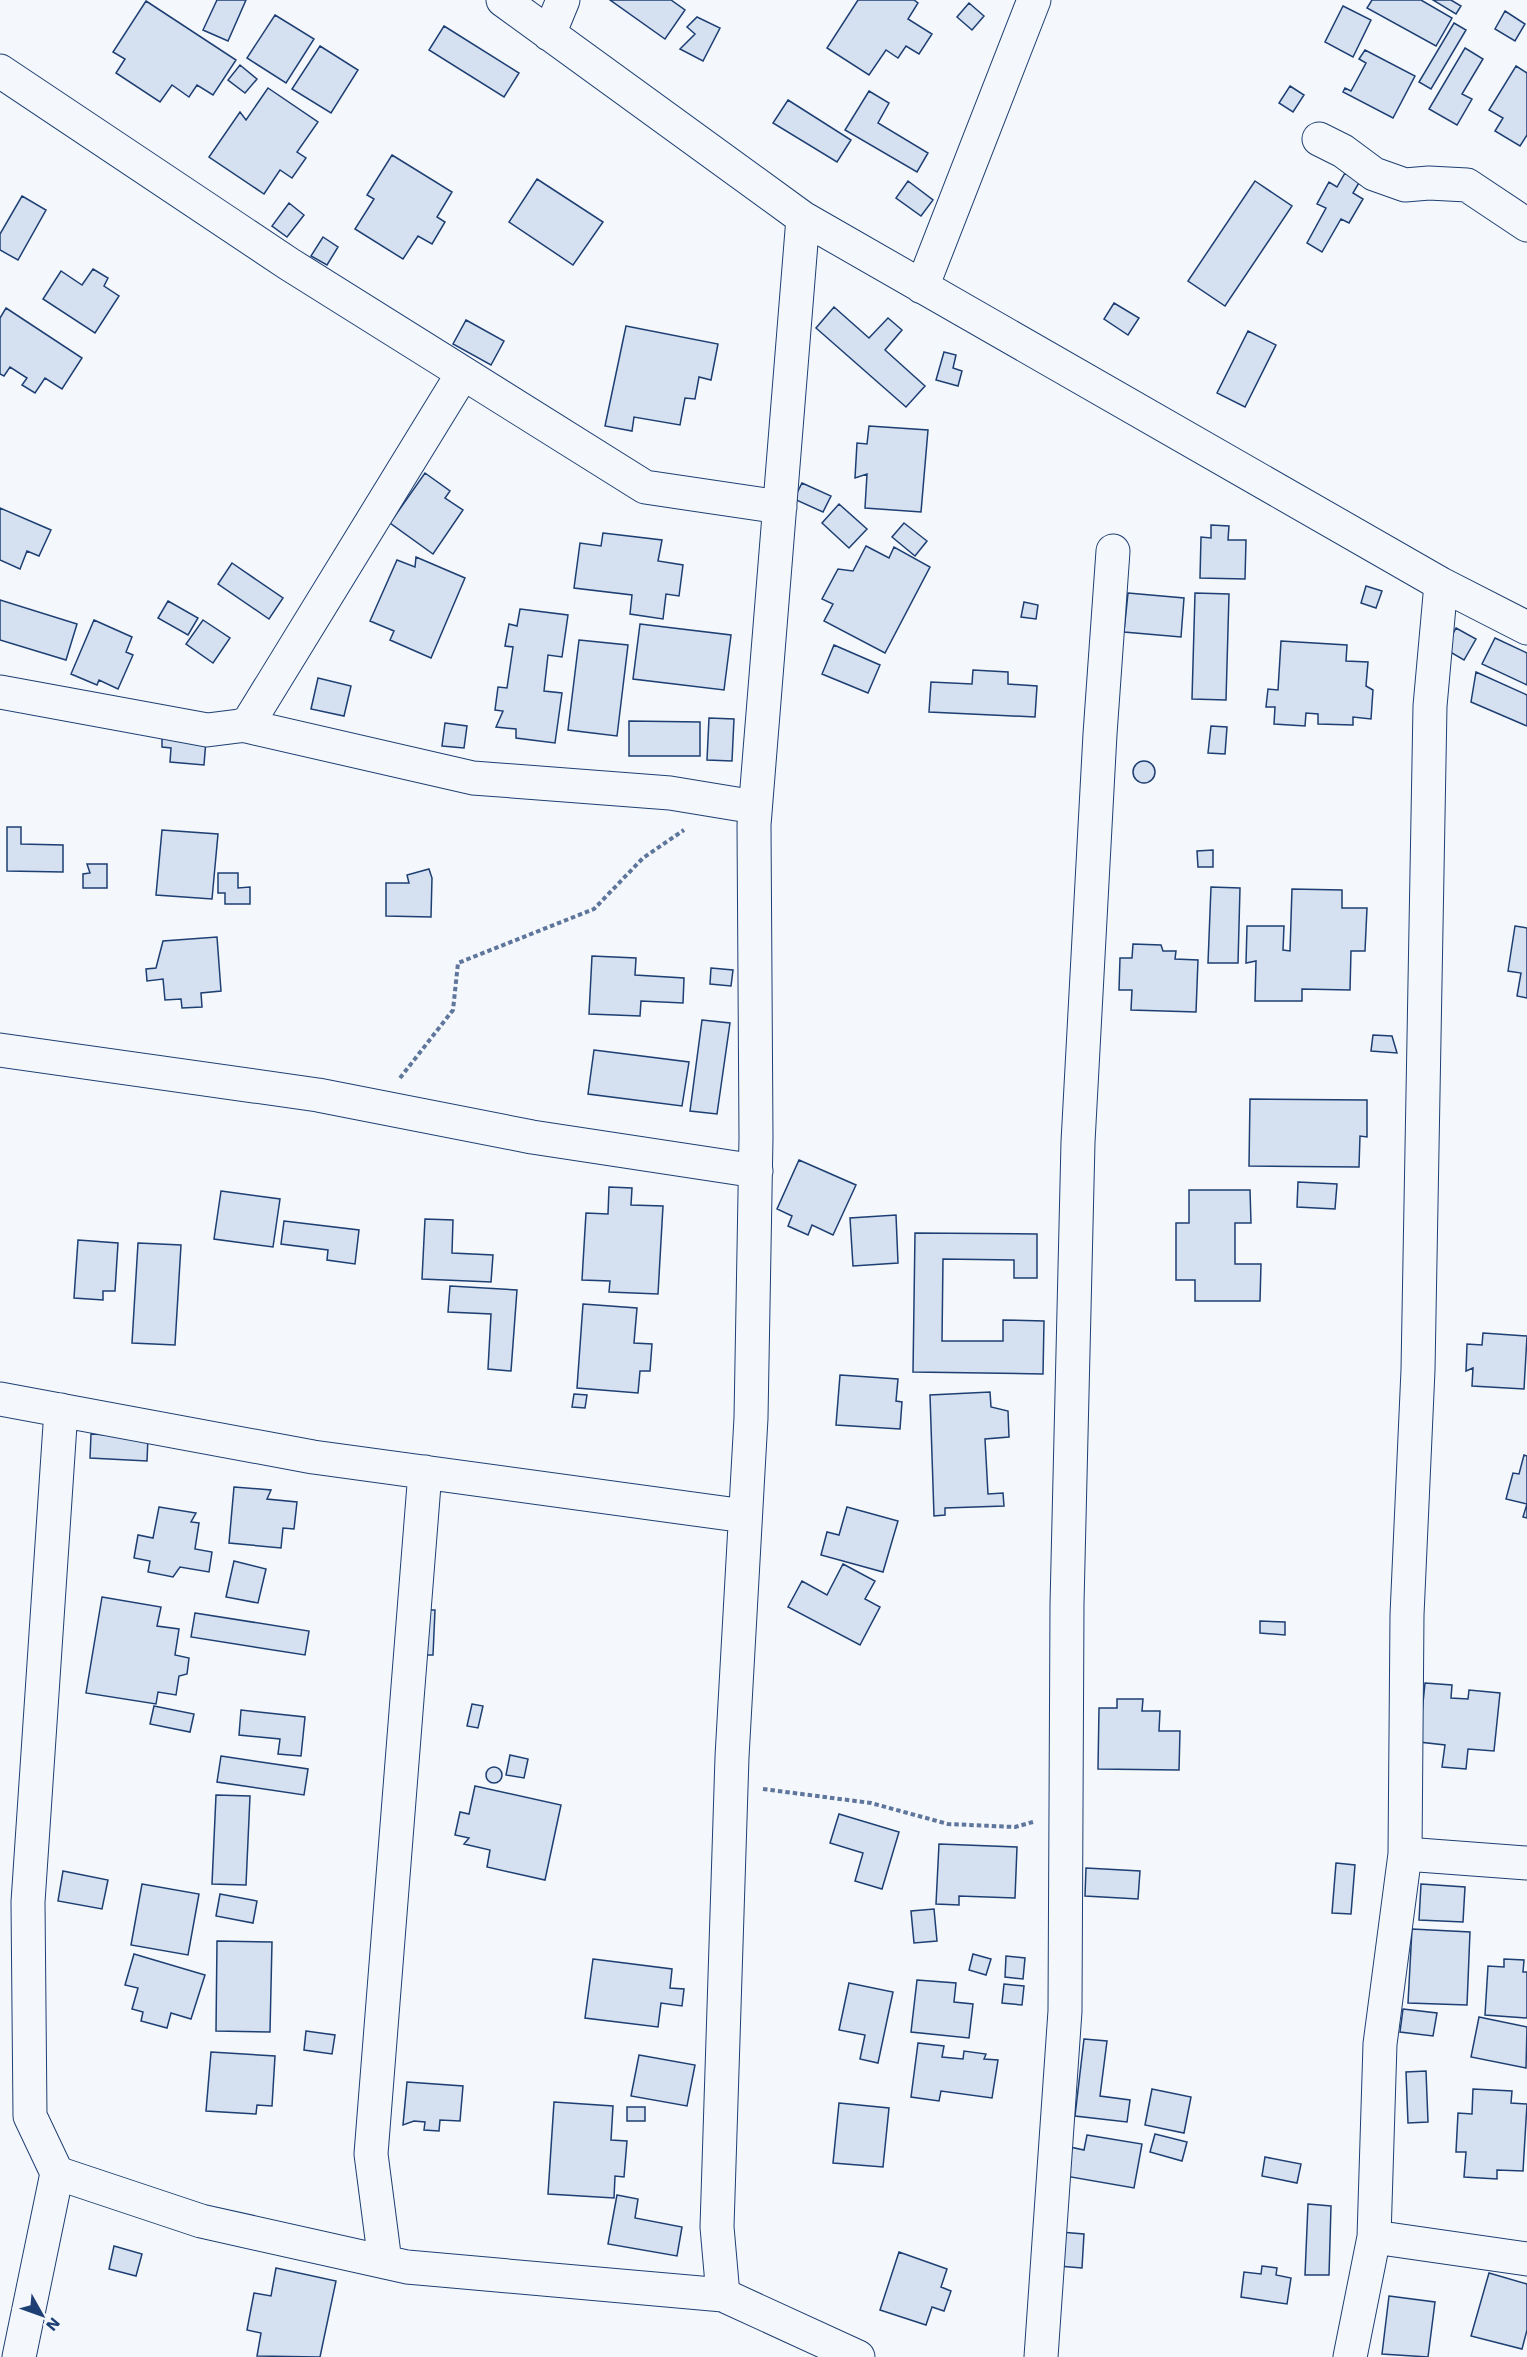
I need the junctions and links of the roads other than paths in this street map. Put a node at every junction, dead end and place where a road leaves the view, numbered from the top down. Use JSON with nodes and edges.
{"nodes":[{"id":1,"x":503,"y":0,"type":"edge"},
{"id":2,"x":563,"y":0,"type":"edge"},
{"id":3,"x":1034,"y":0,"type":"edge"},
{"id":4,"x":549,"y":34,"type":"junction"},
{"id":5,"x":0,"y":71,"type":"edge"},
{"id":6,"x":1319,"y":139,"type":"dead end"},
{"id":7,"x":804,"y":218,"type":"junction"},
{"id":8,"x":1527,"y":225,"type":"edge"},
{"id":9,"x":922,"y":286,"type":"junction"},
{"id":10,"x":463,"y":373,"type":"junction"},
{"id":11,"x":780,"y":507,"type":"junction"},
{"id":12,"x":1113,"y":551,"type":"dead end"},
{"id":13,"x":1441,"y":584,"type":"junction"},
{"id":14,"x":1527,"y":628,"type":"edge"},
{"id":15,"x":0,"y":692,"type":"edge"},
{"id":16,"x":242,"y":725,"type":"junction"},
{"id":17,"x":739,"y":804,"type":"junction"},
{"id":18,"x":0,"y":1050,"type":"edge"},
{"id":19,"x":756,"y":1171,"type":"junction"},
{"id":20,"x":0,"y":1399,"type":"edge"},
{"id":21,"x":61,"y":1410,"type":"junction"},
{"id":22,"x":425,"y":1472,"type":"junction"},
{"id":23,"x":746,"y":1516,"type":"junction"},
{"id":24,"x":1404,"y":1854,"type":"junction"},
{"id":25,"x":1527,"y":1863,"type":"edge"},
{"id":26,"x":57,"y":2173,"type":"junction"},
{"id":27,"x":1374,"y":2237,"type":"junction"},
{"id":28,"x":1527,"y":2259,"type":"edge"},
{"id":29,"x":385,"y":2262,"type":"junction"},
{"id":30,"x":723,"y":2295,"type":"junction"},
{"id":31,"x":19,"y":2357,"type":"edge"},
{"id":32,"x":858,"y":2357,"type":"edge"},
{"id":33,"x":1041,"y":2357,"type":"edge"},
{"id":34,"x":1350,"y":2357,"type":"edge"}],
"edges":[{"from":1,"to":4,"type":"street"},
{"from":2,"to":4,"type":"street"},
{"from":3,"to":9,"type":"street"},
{"from":4,"to":7,"type":"street"},
{"from":5,"to":10,"type":"street"},
{"from":6,"to":8,"type":"street"},
{"from":7,"to":9,"type":"street"},
{"from":7,"to":11,"type":"street"},
{"from":9,"to":13,"type":"street"},
{"from":10,"to":11,"type":"street"},
{"from":10,"to":16,"type":"street"},
{"from":11,"to":17,"type":"street"},
{"from":12,"to":33,"type":"street"},
{"from":13,"to":14,"type":"street"},
{"from":13,"to":24,"type":"street"},
{"from":15,"to":16,"type":"street"},
{"from":16,"to":17,"type":"street"},
{"from":17,"to":19,"type":"street"},
{"from":18,"to":19,"type":"street"},
{"from":19,"to":23,"type":"street"},
{"from":20,"to":21,"type":"street"},
{"from":21,"to":22,"type":"street"},
{"from":21,"to":26,"type":"street"},
{"from":22,"to":23,"type":"street"},
{"from":22,"to":29,"type":"street"},
{"from":23,"to":30,"type":"street"},
{"from":24,"to":25,"type":"street"},
{"from":24,"to":27,"type":"street"},
{"from":26,"to":29,"type":"street"},
{"from":26,"to":31,"type":"street"},
{"from":27,"to":28,"type":"street"},
{"from":27,"to":34,"type":"street"},
{"from":29,"to":30,"type":"street"},
{"from":30,"to":32,"type":"street"}]}
